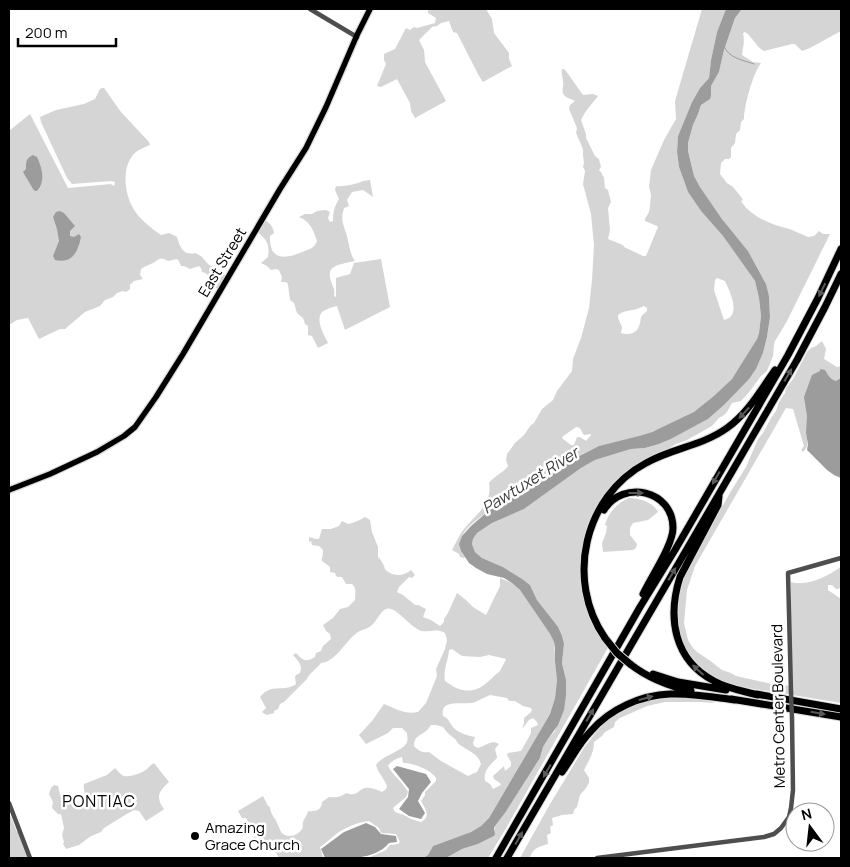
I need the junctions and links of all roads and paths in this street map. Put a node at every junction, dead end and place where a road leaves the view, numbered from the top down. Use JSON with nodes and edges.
{"nodes":[{"id":1,"x":310,"y":9,"type":"edge"},
{"id":2,"x":370,"y":9,"type":"edge"},
{"id":3,"x":357,"y":37,"type":"junction"},
{"id":4,"x":841,"y":249,"type":"edge"},
{"id":5,"x":841,"y":274,"type":"edge"},
{"id":6,"x":801,"y":330,"type":"junction"},
{"id":7,"x":9,"y":490,"type":"edge"},
{"id":8,"x":719,"y":492,"type":"junction"},
{"id":9,"x":841,"y":558,"type":"edge"},
{"id":10,"x":640,"y":607,"type":"junction"},
{"id":11,"x":606,"y":637,"type":"junction"},
{"id":12,"x":631,"y":663,"type":"junction"},
{"id":13,"x":758,"y":695,"type":"junction"},
{"id":14,"x":735,"y":700,"type":"junction"},
{"id":15,"x":841,"y":709,"type":"edge"},
{"id":16,"x":841,"y":717,"type":"edge"},
{"id":17,"x":9,"y":803,"type":"edge"},
{"id":18,"x":530,"y":818,"type":"junction"},
{"id":19,"x":30,"y":858,"type":"edge"},
{"id":20,"x":496,"y":858,"type":"edge"},
{"id":21,"x":507,"y":858,"type":"edge"},
{"id":22,"x":597,"y":858,"type":"edge"}],
"edges":[{"from":1,"to":3,"type":"street"},
{"from":2,"to":3,"type":"main road","name":"East Street"},
{"from":3,"to":7,"type":"main road","name":"East Street"},
{"from":4,"to":6,"type":"highway","one_way":true},
{"from":8,"to":5,"type":"highway","one_way":true},
{"from":6,"to":10,"type":"highway","one_way":true},
{"from":6,"to":11,"type":"highway","one_way":true},
{"from":13,"to":8,"type":"highway","one_way":true},
{"from":18,"to":8,"type":"highway","one_way":true},
{"from":9,"to":22,"type":"street","name":"Metro Center Boulevard","bridge":true},
{"from":11,"to":10,"type":"highway","one_way":true},
{"from":10,"to":20,"type":"highway","one_way":true},
{"from":11,"to":12,"type":"highway"},
{"from":12,"to":13,"type":"highway"},
{"from":12,"to":14,"type":"highway"},
{"from":13,"to":15,"type":"highway"},
{"from":14,"to":16,"type":"highway","one_way":true},
{"from":18,"to":14,"type":"highway","one_way":true},
{"from":17,"to":19,"type":"street"},
{"from":21,"to":18,"type":"highway","one_way":true}]}
